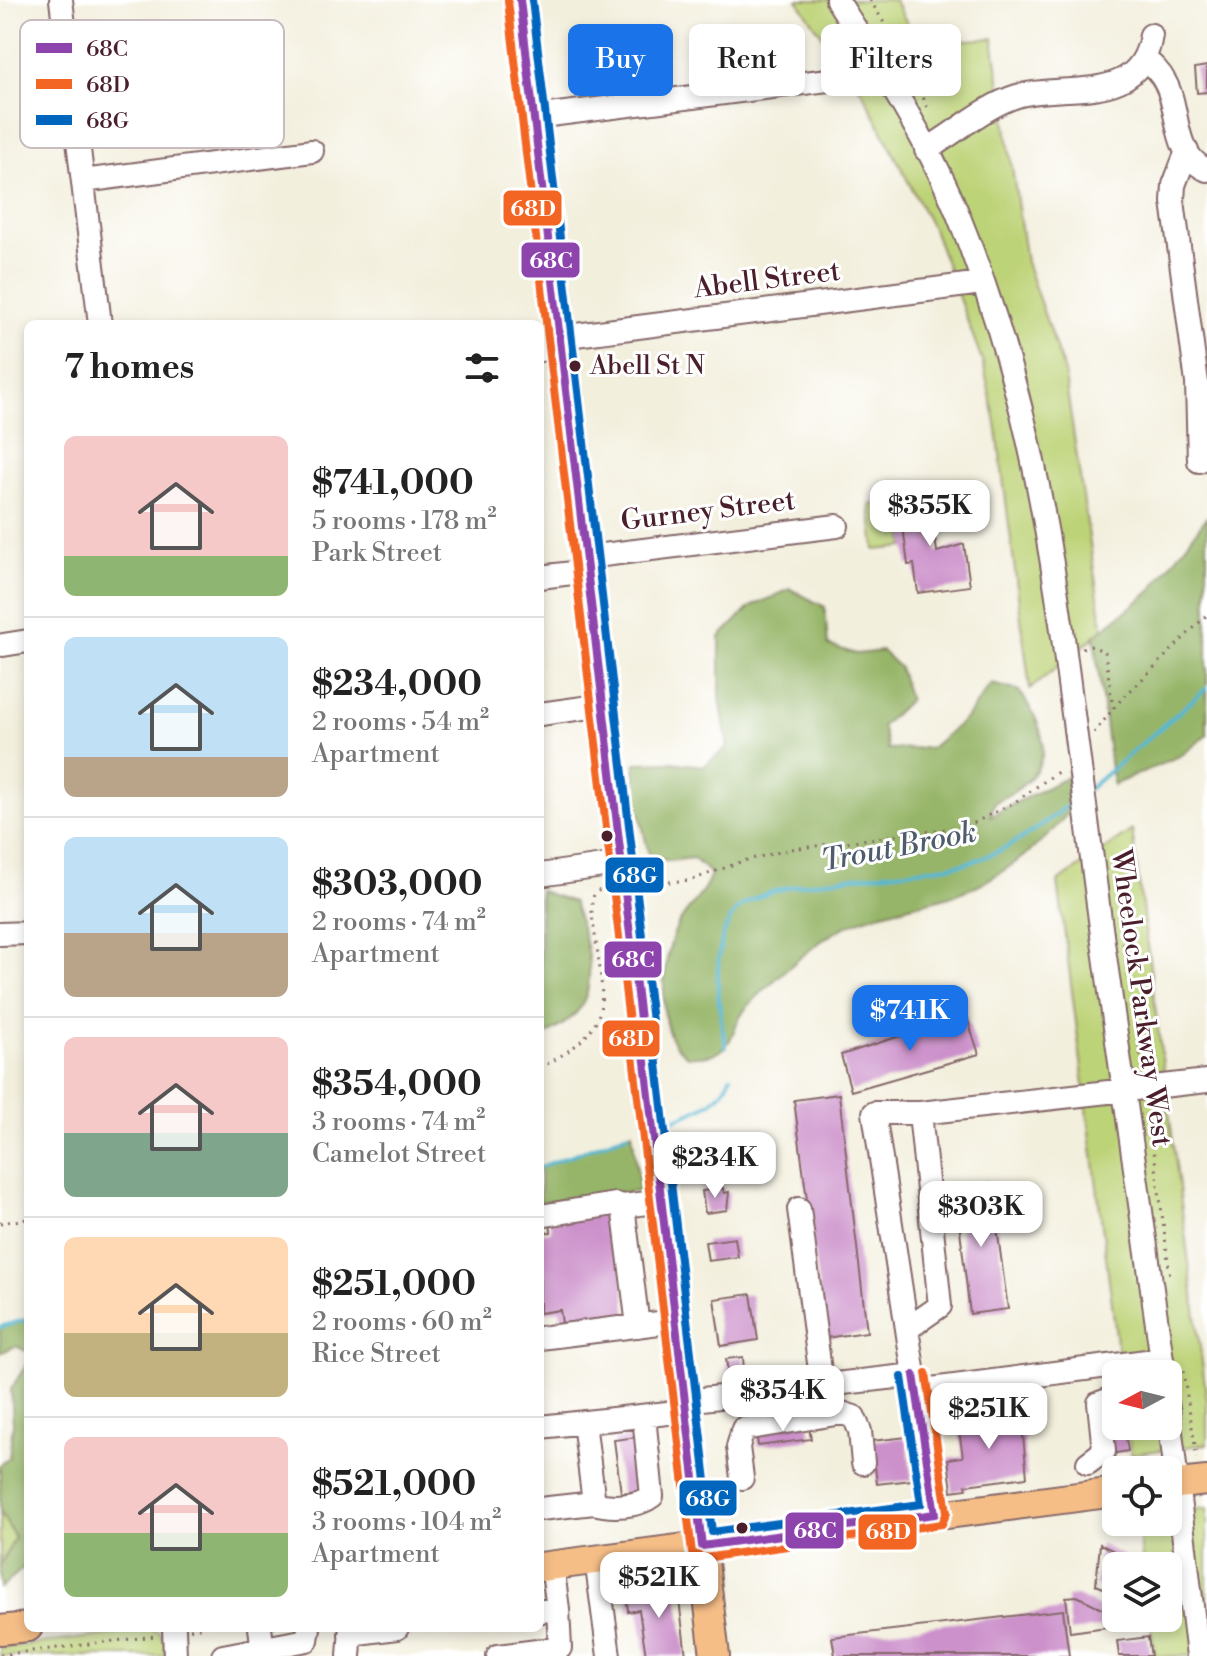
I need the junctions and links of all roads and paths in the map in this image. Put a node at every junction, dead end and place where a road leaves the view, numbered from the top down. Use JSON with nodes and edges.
{"nodes":[{"id":1,"x":61,"y":0,"type":"edge"},
{"id":2,"x":520,"y":0,"type":"edge"},
{"id":3,"x":837,"y":0,"type":"edge"},
{"id":4,"x":870,"y":0,"type":"edge"},
{"id":5,"x":63,"y":20,"type":"edge"},
{"id":6,"x":852,"y":24,"type":"edge"},
{"id":7,"x":1151,"y":35,"type":"dead end"},
{"id":8,"x":1144,"y":58,"type":"junction"},
{"id":9,"x":821,"y":81,"type":"edge"},
{"id":10,"x":900,"y":96,"type":"edge"},
{"id":11,"x":534,"y":117,"type":"junction"},
{"id":12,"x":934,"y":145,"type":"junction"},
{"id":13,"x":79,"y":148,"type":"edge"},
{"id":14,"x":312,"y":151,"type":"dead end"},
{"id":15,"x":1187,"y":151,"type":"junction"},
{"id":16,"x":1207,"y":170,"type":"edge"},
{"id":17,"x":83,"y":181,"type":"junction"},
{"id":18,"x":982,"y":283,"type":"junction"},
{"id":19,"x":100,"y":320,"type":"edge"},
{"id":20,"x":554,"y":345,"type":"edge"},
{"id":21,"x":1199,"y":461,"type":"dead end"},
{"id":22,"x":837,"y":526,"type":"dead end"},
{"id":23,"x":587,"y":564,"type":"junction"},
{"id":24,"x":544,"y":576,"type":"edge"},
{"id":25,"x":1207,"y":615,"type":"edge"},
{"id":26,"x":24,"y":642,"type":"edge"},
{"id":27,"x":3,"y":645,"type":"dead end"},
{"id":28,"x":1082,"y":648,"type":"dead end"},
{"id":29,"x":605,"y":705,"type":"junction"},
{"id":30,"x":1113,"y":708,"type":"junction"},
{"id":31,"x":544,"y":713,"type":"edge"},
{"id":32,"x":1088,"y":742,"type":"dead end"},
{"id":33,"x":1063,"y":768,"type":"dead end"},
{"id":34,"x":624,"y":863,"type":"junction"},
{"id":35,"x":544,"y":874,"type":"edge"},
{"id":36,"x":642,"y":885,"type":"dead end"},
{"id":37,"x":606,"y":888,"type":"dead end"},
{"id":38,"x":1111,"y":932,"type":"junction"},
{"id":39,"x":24,"y":933,"type":"edge"},
{"id":40,"x":0,"y":934,"type":"edge"},
{"id":41,"x":544,"y":1065,"type":"edge"},
{"id":42,"x":1207,"y":1081,"type":"edge"},
{"id":43,"x":1146,"y":1088,"type":"junction"},
{"id":44,"x":1122,"y":1090,"type":"junction"},
{"id":45,"x":920,"y":1113,"type":"junction"},
{"id":46,"x":663,"y":1201,"type":"junction"},
{"id":47,"x":623,"y":1206,"type":"junction"},
{"id":48,"x":799,"y":1209,"type":"dead end"},
{"id":49,"x":544,"y":1215,"type":"edge"},
{"id":50,"x":24,"y":1220,"type":"edge"},
{"id":51,"x":0,"y":1223,"type":"edge"},
{"id":52,"x":1172,"y":1286,"type":"dead end"},
{"id":53,"x":675,"y":1321,"type":"junction"},
{"id":54,"x":638,"y":1326,"type":"junction"},
{"id":55,"x":907,"y":1333,"type":"junction"},
{"id":56,"x":544,"y":1338,"type":"edge"},
{"id":57,"x":1168,"y":1360,"type":"edge"},
{"id":58,"x":1102,"y":1370,"type":"edge"},
{"id":59,"x":915,"y":1383,"type":"junction"},
{"id":60,"x":822,"y":1386,"type":"junction"},
{"id":61,"x":1102,"y":1402,"type":"edge"},
{"id":62,"x":685,"y":1406,"type":"junction"},
{"id":63,"x":1182,"y":1406,"type":"edge"},
{"id":64,"x":644,"y":1416,"type":"junction"},
{"id":65,"x":584,"y":1422,"type":"junction"},
{"id":66,"x":544,"y":1427,"type":"edge"},
{"id":67,"x":1102,"y":1432,"type":"edge"},
{"id":68,"x":1103,"y":1440,"type":"edge"},
{"id":69,"x":863,"y":1463,"type":"dead end"},
{"id":70,"x":1088,"y":1463,"type":"dead end"},
{"id":71,"x":1202,"y":1470,"type":"edge"},
{"id":72,"x":742,"y":1478,"type":"dead end"},
{"id":73,"x":1182,"y":1480,"type":"edge"},
{"id":74,"x":1102,"y":1494,"type":"edge"},
{"id":75,"x":594,"y":1503,"type":"junction"},
{"id":76,"x":544,"y":1509,"type":"edge"},
{"id":77,"x":935,"y":1514,"type":"junction"},
{"id":78,"x":1182,"y":1527,"type":"edge"},
{"id":79,"x":702,"y":1546,"type":"junction"},
{"id":80,"x":596,"y":1559,"type":"junction"},
{"id":81,"x":546,"y":1566,"type":"edge"},
{"id":82,"x":1198,"y":1594,"type":"edge"},
{"id":83,"x":549,"y":1610,"type":"edge"},
{"id":84,"x":24,"y":1627,"type":"edge"},
{"id":85,"x":0,"y":1630,"type":"edge"},
{"id":86,"x":168,"y":1632,"type":"edge"},
{"id":87,"x":175,"y":1632,"type":"edge"},
{"id":88,"x":308,"y":1632,"type":"edge"},
{"id":89,"x":380,"y":1632,"type":"edge"},
{"id":90,"x":262,"y":1639,"type":"edge"},
{"id":91,"x":350,"y":1639,"type":"edge"},
{"id":92,"x":560,"y":1652,"type":"edge"},
{"id":93,"x":0,"y":1655,"type":"edge"},
{"id":94,"x":175,"y":1656,"type":"edge"},
{"id":95,"x":223,"y":1656,"type":"edge"},
{"id":96,"x":498,"y":1656,"type":"edge"},
{"id":97,"x":609,"y":1656,"type":"edge"},
{"id":98,"x":715,"y":1656,"type":"edge"},
{"id":99,"x":1198,"y":1656,"type":"edge"}],
"edges":[{"from":1,"to":5,"type":"street"},
{"from":2,"to":11,"type":"main road"},
{"from":3,"to":6,"type":"street","name":"Wheelock Parkway West"},
{"from":4,"to":12,"type":"path"},
{"from":7,"to":8,"type":"street"},
{"from":8,"to":12,"type":"street"},
{"from":8,"to":15,"type":"street"},
{"from":9,"to":11,"type":"street"},
{"from":10,"to":12,"type":"street","name":"Wheelock Parkway West"},
{"from":11,"to":20,"type":"main road"},
{"from":12,"to":18,"type":"street","name":"Wheelock Parkway West"},
{"from":13,"to":17,"type":"street"},
{"from":14,"to":17,"type":"street"},
{"from":15,"to":16,"type":"street"},
{"from":15,"to":21,"type":"street"},
{"from":17,"to":19,"type":"street"},
{"from":18,"to":20,"type":"street","name":"Abell Street"},
{"from":18,"to":38,"type":"street","name":"Wheelock Parkway West","bridge":true},
{"from":20,"to":23,"type":"main road"},
{"from":22,"to":23,"type":"street","name":"Gurney Street"},
{"from":23,"to":24,"type":"street","name":"Gurney Street"},
{"from":23,"to":29,"type":"main road"},
{"from":25,"to":30,"type":"path"},
{"from":26,"to":27,"type":"street"},
{"from":28,"to":30,"type":"path"},
{"from":29,"to":31,"type":"street"},
{"from":29,"to":34,"type":"main road"},
{"from":30,"to":32,"type":"path"},
{"from":33,"to":36,"type":"path"},
{"from":34,"to":35,"type":"street"},
{"from":34,"to":46,"type":"main road"},
{"from":37,"to":41,"type":"path"},
{"from":38,"to":43,"type":"path"},
{"from":38,"to":44,"type":"street","name":"Wheelock Parkway West"},
{"from":39,"to":40,"type":"street"},
{"from":42,"to":43,"type":"street"},
{"from":43,"to":44,"type":"street"},
{"from":43,"to":52,"type":"path"},
{"from":44,"to":45,"type":"street"},
{"from":44,"to":57,"type":"street","name":"Wheelock Parkway West"},
{"from":45,"to":55,"type":"street"},
{"from":45,"to":55,"type":"street"},
{"from":46,"to":47,"type":"street"},
{"from":46,"to":53,"type":"main road"},
{"from":47,"to":49,"type":"street"},
{"from":47,"to":54,"type":"street"},
{"from":48,"to":60,"type":"street"},
{"from":50,"to":51,"type":"path"},
{"from":53,"to":54,"type":"street"},
{"from":53,"to":62,"type":"main road"},
{"from":54,"to":56,"type":"street"},
{"from":55,"to":59,"type":"street"},
{"from":58,"to":59,"type":"street"},
{"from":59,"to":60,"type":"street"},
{"from":59,"to":77,"type":"street"},
{"from":60,"to":62,"type":"street"},
{"from":61,"to":67,"type":"street"},
{"from":62,"to":64,"type":"street"},
{"from":62,"to":79,"type":"main road"},
{"from":63,"to":71,"type":"path"},
{"from":64,"to":65,"type":"street"},
{"from":64,"to":75,"type":"street"},
{"from":65,"to":66,"type":"street"},
{"from":65,"to":75,"type":"street"},
{"from":68,"to":70,"type":"street"},
{"from":69,"to":72,"type":"street"},
{"from":71,"to":73,"type":"main road"},
{"from":74,"to":77,"type":"main road"},
{"from":75,"to":76,"type":"street"},
{"from":77,"to":79,"type":"main road"},
{"from":78,"to":82,"type":"street"},
{"from":79,"to":80,"type":"main road"},
{"from":79,"to":98,"type":"main road"},
{"from":80,"to":81,"type":"main road"},
{"from":80,"to":97,"type":"street"},
{"from":81,"to":83,"type":"street"},
{"from":82,"to":99,"type":"street"},
{"from":83,"to":92,"type":"street"},
{"from":84,"to":85,"type":"main road"},
{"from":86,"to":93,"type":"path"},
{"from":87,"to":94,"type":"street"},
{"from":88,"to":90,"type":"street"},
{"from":89,"to":91,"type":"street"},
{"from":90,"to":95,"type":"street"},
{"from":92,"to":96,"type":"street"}]}
